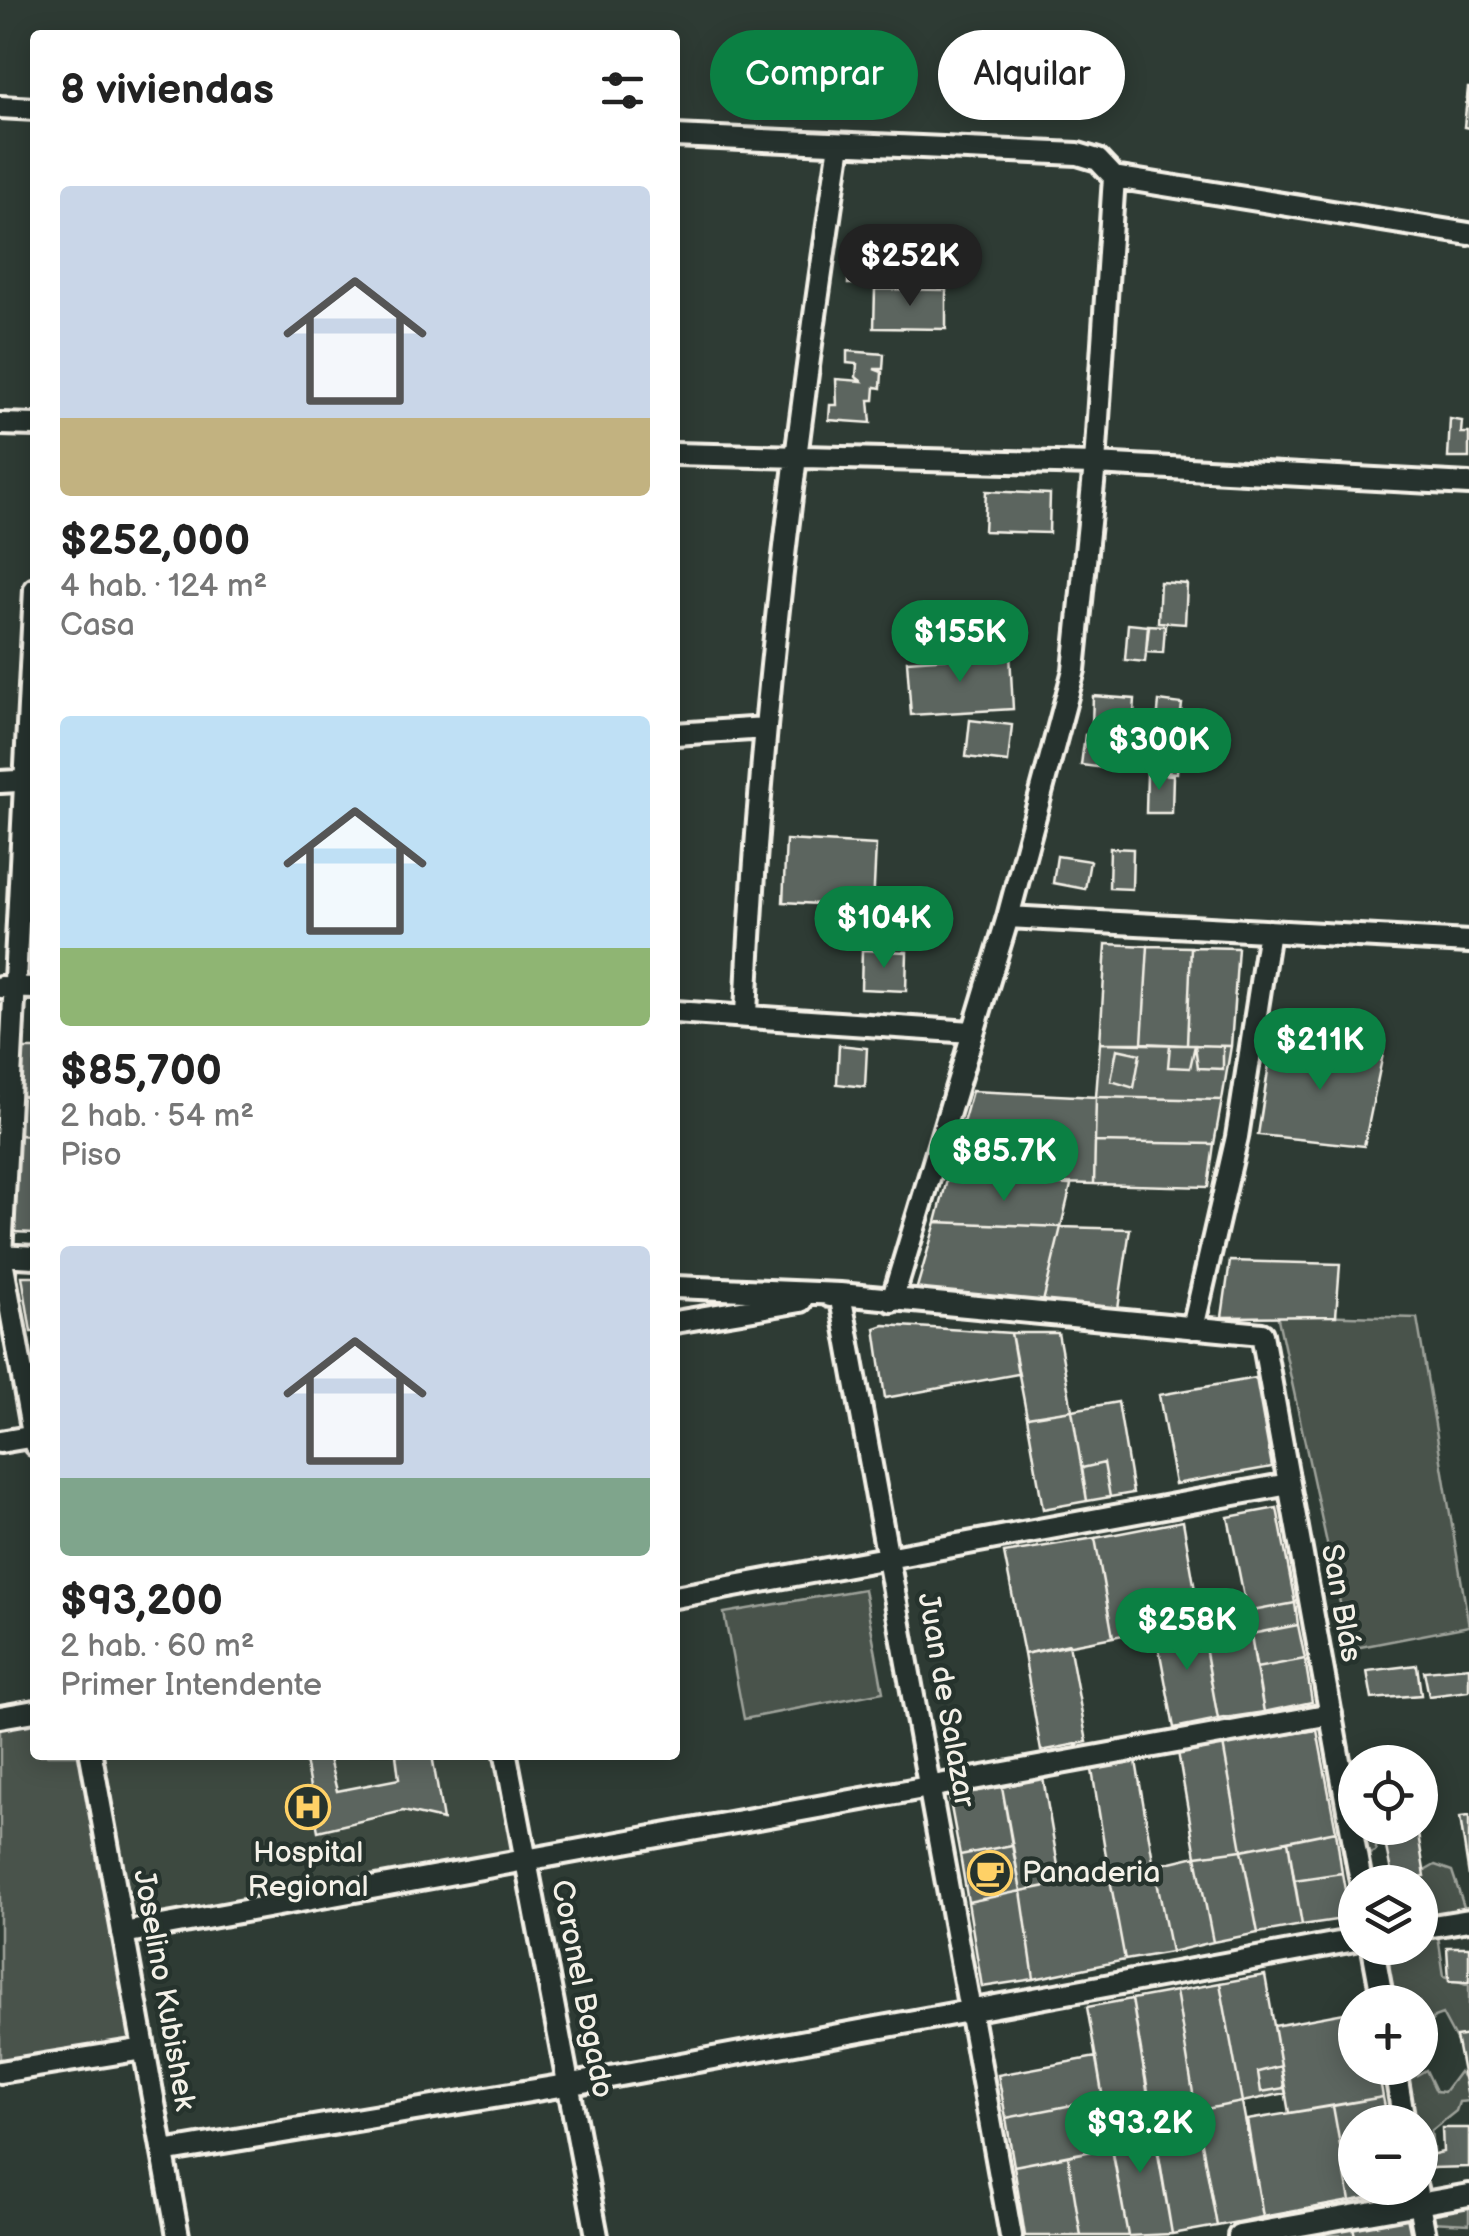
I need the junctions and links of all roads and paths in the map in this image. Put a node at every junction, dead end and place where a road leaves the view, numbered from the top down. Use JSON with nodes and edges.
{"nodes":[{"id":1,"x":0,"y":107,"type":"edge"},
{"id":2,"x":30,"y":109,"type":"edge"},
{"id":3,"x":680,"y":136,"type":"edge"},
{"id":4,"x":840,"y":144,"type":"junction"},
{"id":5,"x":1114,"y":177,"type":"junction"},
{"id":6,"x":1469,"y":234,"type":"edge"},
{"id":7,"x":0,"y":424,"type":"edge"},
{"id":8,"x":30,"y":425,"type":"edge"},
{"id":9,"x":680,"y":454,"type":"edge"},
{"id":10,"x":793,"y":456,"type":"junction"},
{"id":11,"x":1095,"y":464,"type":"junction"},
{"id":12,"x":1469,"y":484,"type":"edge"},
{"id":13,"x":766,"y":728,"type":"junction"},
{"id":14,"x":680,"y":734,"type":"edge"},
{"id":15,"x":30,"y":781,"type":"edge"},
{"id":16,"x":0,"y":782,"type":"edge"},
{"id":17,"x":1008,"y":917,"type":"junction"},
{"id":18,"x":1268,"y":931,"type":"junction"},
{"id":19,"x":1469,"y":942,"type":"edge"},
{"id":20,"x":17,"y":988,"type":"edge"},
{"id":21,"x":680,"y":1012,"type":"edge"},
{"id":22,"x":746,"y":1014,"type":"junction"},
{"id":23,"x":972,"y":1032,"type":"junction"},
{"id":24,"x":0,"y":1256,"type":"edge"},
{"id":25,"x":30,"y":1257,"type":"edge"},
{"id":26,"x":680,"y":1286,"type":"edge"},
{"id":27,"x":840,"y":1294,"type":"junction"},
{"id":28,"x":892,"y":1301,"type":"junction"},
{"id":29,"x":680,"y":1321,"type":"edge"},
{"id":30,"x":1193,"y":1328,"type":"junction"},
{"id":31,"x":30,"y":1417,"type":"edge"},
{"id":32,"x":30,"y":1439,"type":"edge"},
{"id":33,"x":0,"y":1442,"type":"edge"},
{"id":34,"x":1289,"y":1484,"type":"junction"},
{"id":35,"x":890,"y":1558,"type":"junction"},
{"id":36,"x":680,"y":1597,"type":"edge"},
{"id":37,"x":30,"y":1712,"type":"edge"},
{"id":38,"x":1331,"y":1714,"type":"junction"},
{"id":39,"x":0,"y":1717,"type":"edge"},
{"id":40,"x":92,"y":1760,"type":"edge"},
{"id":41,"x":507,"y":1760,"type":"edge"},
{"id":42,"x":931,"y":1786,"type":"junction"},
{"id":43,"x":525,"y":1860,"type":"junction"},
{"id":44,"x":1358,"y":1865,"type":"edge"},
{"id":45,"x":1469,"y":1920,"type":"edge"},
{"id":46,"x":1438,"y":1925,"type":"edge"},
{"id":47,"x":123,"y":1933,"type":"junction"},
{"id":48,"x":1338,"y":1943,"type":"edge"},
{"id":49,"x":971,"y":2010,"type":"junction"},
{"id":50,"x":144,"y":2049,"type":"junction"},
{"id":51,"x":0,"y":2072,"type":"edge"},
{"id":52,"x":572,"y":2084,"type":"junction"},
{"id":53,"x":162,"y":2152,"type":"junction"},
{"id":54,"x":1469,"y":2195,"type":"edge"},
{"id":55,"x":1438,"y":2196,"type":"edge"},
{"id":56,"x":1378,"y":2205,"type":"edge"},
{"id":57,"x":1420,"y":2205,"type":"edge"},
{"id":58,"x":178,"y":2236,"type":"edge"},
{"id":59,"x":597,"y":2236,"type":"edge"},
{"id":60,"x":1011,"y":2236,"type":"edge"},
{"id":61,"x":1239,"y":2236,"type":"edge"},
{"id":62,"x":1425,"y":2236,"type":"edge"}],
"edges":[{"from":1,"to":2,"type":"street"},
{"from":3,"to":4,"type":"street"},
{"from":4,"to":5,"type":"street"},
{"from":4,"to":10,"type":"street"},
{"from":5,"to":6,"type":"street"},
{"from":5,"to":11,"type":"street"},
{"from":7,"to":8,"type":"street"},
{"from":9,"to":10,"type":"street"},
{"from":10,"to":11,"type":"street"},
{"from":10,"to":13,"type":"street"},
{"from":11,"to":12,"type":"street"},
{"from":11,"to":17,"type":"street"},
{"from":13,"to":14,"type":"street"},
{"from":13,"to":22,"type":"street"},
{"from":15,"to":16,"type":"street"},
{"from":15,"to":20,"type":"street"},
{"from":17,"to":18,"type":"street"},
{"from":17,"to":23,"type":"street"},
{"from":18,"to":19,"type":"street"},
{"from":18,"to":30,"type":"street"},
{"from":20,"to":24,"type":"street"},
{"from":21,"to":22,"type":"street"},
{"from":22,"to":23,"type":"street"},
{"from":23,"to":28,"type":"street"},
{"from":24,"to":25,"type":"street"},
{"from":24,"to":31,"type":"street"},
{"from":26,"to":27,"type":"street"},
{"from":27,"to":28,"type":"street"},
{"from":27,"to":29,"type":"street"},
{"from":27,"to":35,"type":"street","name":"Juan de Salazar"},
{"from":28,"to":30,"type":"street"},
{"from":30,"to":34,"type":"street","name":"San Blás"},
{"from":32,"to":33,"type":"street"},
{"from":34,"to":35,"type":"street"},
{"from":34,"to":38,"type":"street","name":"San Blás"},
{"from":35,"to":36,"type":"street"},
{"from":35,"to":42,"type":"street","name":"Juan de Salazar"},
{"from":37,"to":39,"type":"street"},
{"from":38,"to":42,"type":"street"},
{"from":38,"to":44,"type":"street","name":"San Blás"},
{"from":40,"to":47,"type":"street","name":"Joselino Kubishek"},
{"from":41,"to":43,"type":"street","name":"Coronel Bogado"},
{"from":42,"to":43,"type":"street"},
{"from":42,"to":49,"type":"street","name":"Juan de Salazar"},
{"from":43,"to":47,"type":"street"},
{"from":43,"to":52,"type":"street","name":"Coronel Bogado"},
{"from":45,"to":46,"type":"street"},
{"from":47,"to":50,"type":"street","name":"Joselino Kubishek"},
{"from":48,"to":49,"type":"street"},
{"from":49,"to":52,"type":"street"},
{"from":49,"to":60,"type":"street","name":"Juan de Salazar"},
{"from":50,"to":51,"type":"street"},
{"from":50,"to":53,"type":"street","name":"Joselino Kubishek"},
{"from":52,"to":53,"type":"street"},
{"from":52,"to":59,"type":"street","name":"Coronel Bogado"},
{"from":53,"to":58,"type":"street","name":"Joselino Kubishek"},
{"from":54,"to":55,"type":"street"},
{"from":56,"to":61,"type":"street"},
{"from":57,"to":62,"type":"street"}]}
